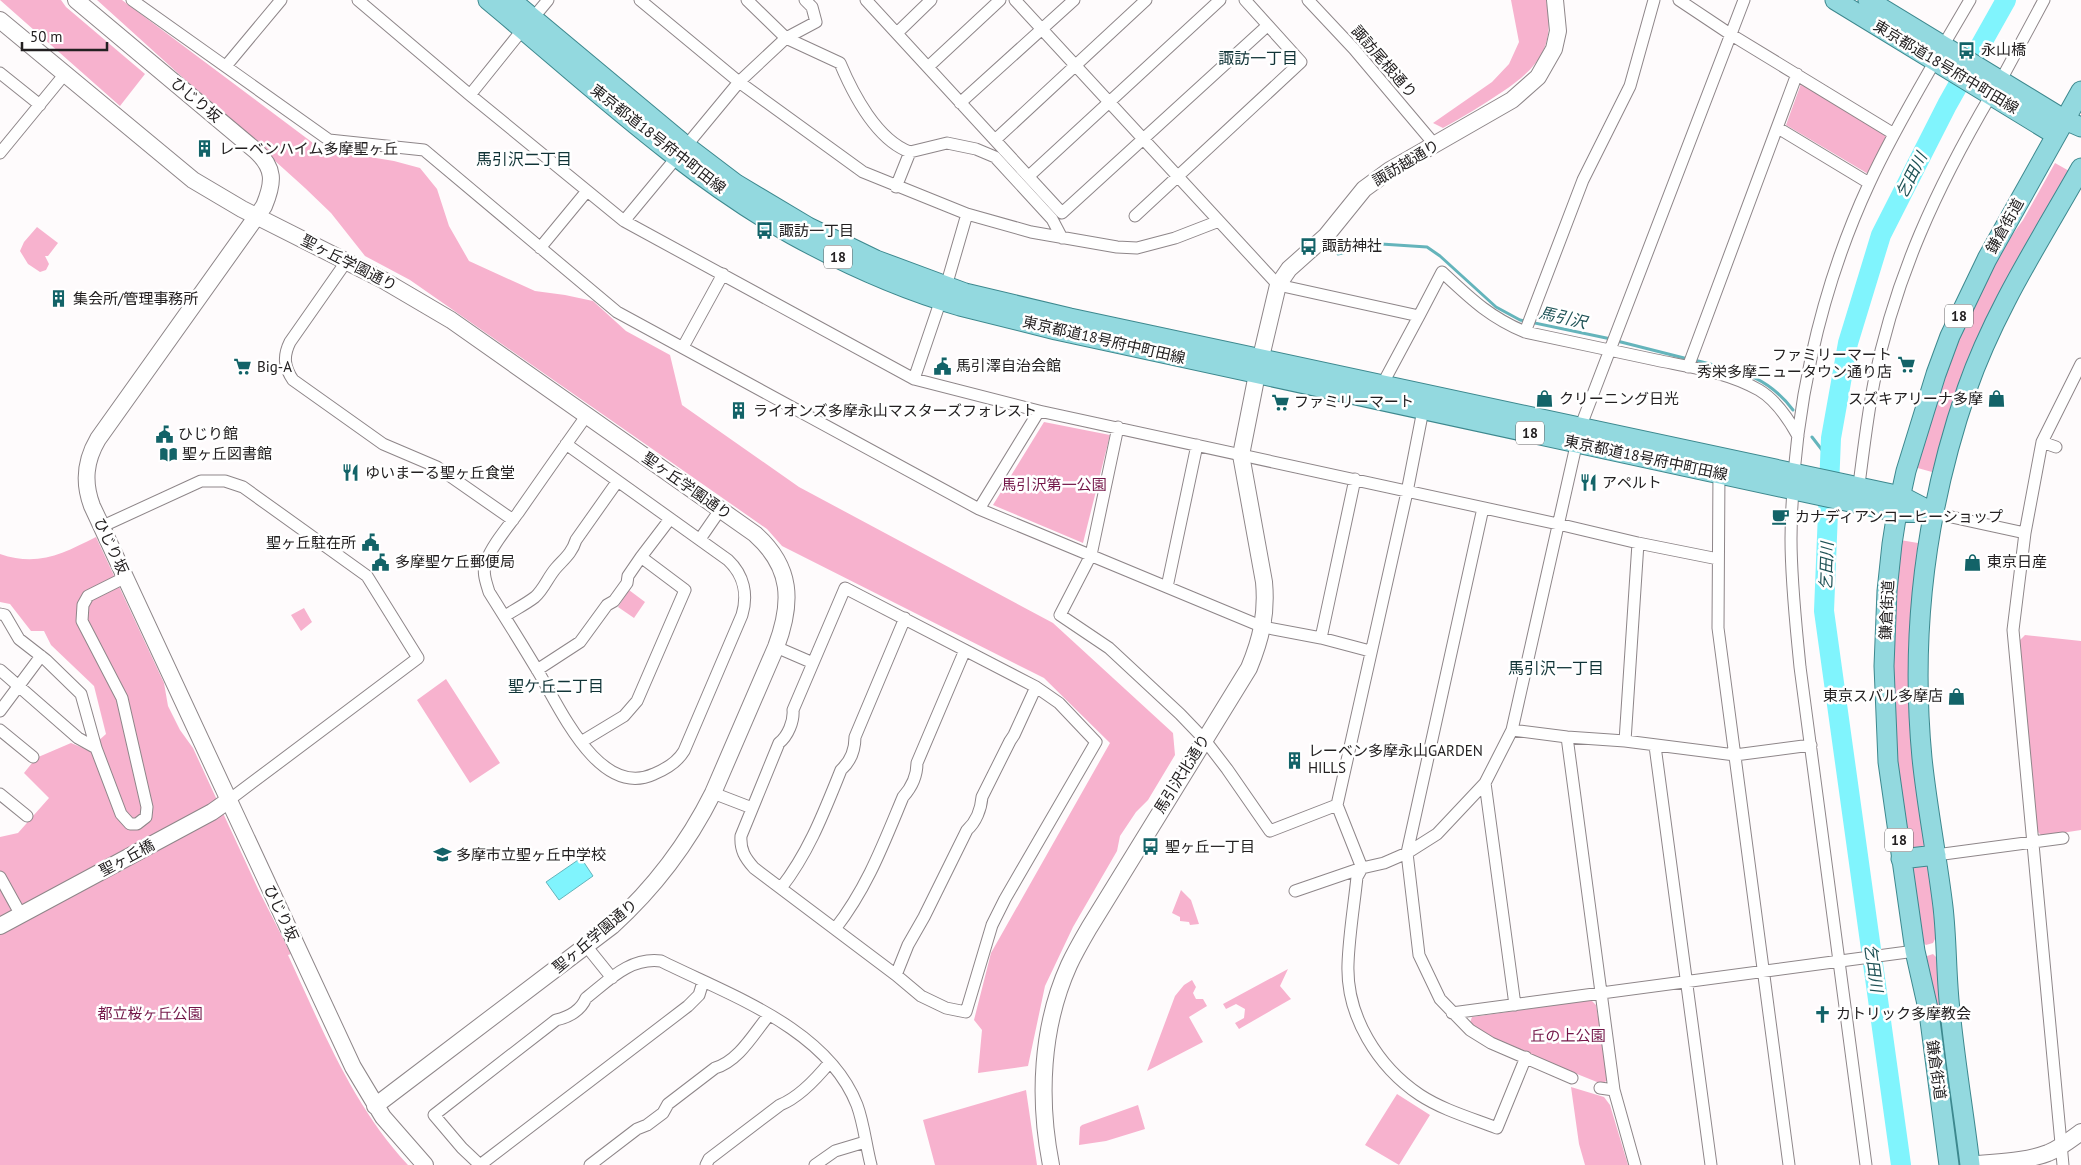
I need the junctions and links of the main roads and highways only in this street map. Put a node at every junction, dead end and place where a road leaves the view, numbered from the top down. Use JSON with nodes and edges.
{"nodes":[{"id":1,"x":488,"y":0,"type":"edge"},
{"id":2,"x":511,"y":0,"type":"edge"},
{"id":3,"x":1835,"y":0,"type":"edge"},
{"id":4,"x":1868,"y":0,"type":"edge"},
{"id":5,"x":528,"y":24,"type":"junction"},
{"id":6,"x":1943,"y":56,"type":"junction"},
{"id":7,"x":2081,"y":91,"type":"edge"},
{"id":8,"x":2067,"y":127,"type":"edge"},
{"id":9,"x":2081,"y":135,"type":"edge"},
{"id":10,"x":2081,"y":168,"type":"edge"},
{"id":11,"x":1259,"y":366,"type":"junction"},
{"id":12,"x":1578,"y":435,"type":"junction"},
{"id":13,"x":1899,"y":504,"type":"junction"},
{"id":14,"x":1933,"y":512,"type":"junction"},
{"id":15,"x":1936,"y":855,"type":"junction"},
{"id":16,"x":1901,"y":859,"type":"junction"},
{"id":17,"x":1945,"y":947,"type":"junction"},
{"id":18,"x":1907,"y":952,"type":"junction"},
{"id":19,"x":1949,"y":1165,"type":"edge"},
{"id":20,"x":1970,"y":1165,"type":"edge"}],
"edges":[{"from":1,"to":5,"type":"main road","name":"東京都道18号府中町田線","number":"18"},
{"from":2,"to":5,"type":"main road","name":"東京都道18号府中町田線","number":"18"},
{"from":3,"to":6,"type":"main road","name":"東京都道18号府中町田線"},
{"from":4,"to":6,"type":"main road","name":"東京都道18号府中町田線"},
{"from":5,"to":11,"type":"main road","name":"東京都道18号府中町田線","number":"18"},
{"from":6,"to":8,"type":"main road","name":"東京都道18号府中町田線"},
{"from":7,"to":8,"type":"main road","name":"鎌倉街道","number":"18"},
{"from":8,"to":9,"type":"main road"},
{"from":8,"to":13,"type":"main road","name":"鎌倉街道","number":"18"},
{"from":10,"to":14,"type":"main road","name":"鎌倉街道","number":"18"},
{"from":11,"to":12,"type":"main road","name":"東京都道18号府中町田線","number":"18"},
{"from":11,"to":12,"type":"main road","name":"東京都道18号府中町田線","number":"18"},
{"from":12,"to":13,"type":"main road","name":"東京都道18号府中町田線","number":"18"},
{"from":13,"to":14,"type":"main road","number":"18"},
{"from":13,"to":16,"type":"main road","name":"鎌倉街道","number":"18"},
{"from":14,"to":15,"type":"main road","name":"鎌倉街道","number":"18"},
{"from":15,"to":16,"type":"main road"},
{"from":15,"to":17,"type":"main road","name":"鎌倉街道","number":"18"},
{"from":16,"to":18,"type":"main road","name":"鎌倉街道","number":"18"},
{"from":17,"to":18,"type":"main road"},
{"from":17,"to":20,"type":"main road","name":"鎌倉街道","number":"18"},
{"from":18,"to":19,"type":"main road","name":"鎌倉街道","number":"18"}]}
